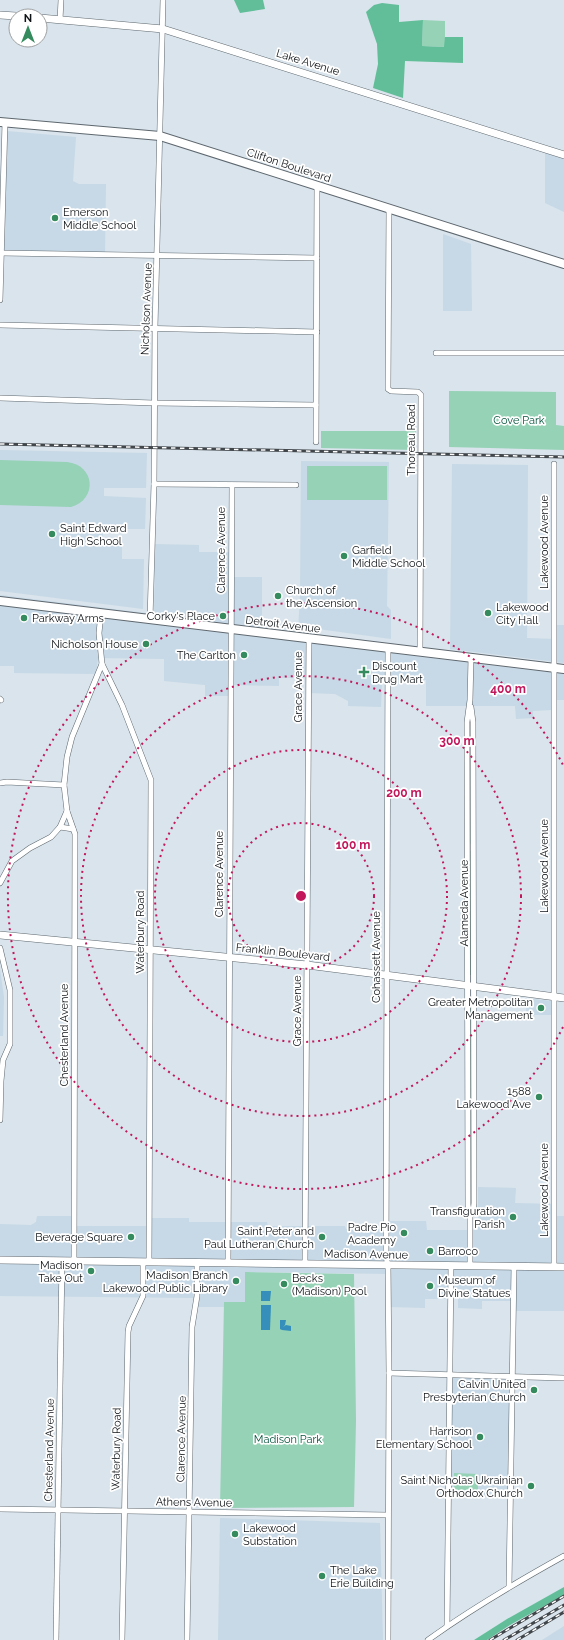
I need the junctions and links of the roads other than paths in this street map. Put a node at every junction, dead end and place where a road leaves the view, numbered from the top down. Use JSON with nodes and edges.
{"nodes":[{"id":1,"x":61,"y":0,"type":"edge"},
{"id":2,"x":163,"y":0,"type":"edge"},
{"id":3,"x":48,"y":19,"type":"edge"},
{"id":4,"x":60,"y":20,"type":"junction"},
{"id":5,"x":163,"y":29,"type":"junction"},
{"id":6,"x":2,"y":122,"type":"edge"},
{"id":7,"x":160,"y":136,"type":"junction"},
{"id":8,"x":564,"y":155,"type":"edge"},
{"id":9,"x":317,"y":186,"type":"junction"},
{"id":10,"x":389,"y":209,"type":"junction"},
{"id":11,"x":1,"y":253,"type":"edge"},
{"id":12,"x":158,"y":256,"type":"junction"},
{"id":13,"x":317,"y":258,"type":"junction"},
{"id":14,"x":564,"y":264,"type":"edge"},
{"id":15,"x":0,"y":300,"type":"edge"},
{"id":16,"x":0,"y":325,"type":"edge"},
{"id":17,"x":155,"y":328,"type":"junction"},
{"id":18,"x":317,"y":332,"type":"junction"},
{"id":19,"x":436,"y":353,"type":"dead end"},
{"id":20,"x":564,"y":353,"type":"edge"},
{"id":21,"x":0,"y":398,"type":"edge"},
{"id":22,"x":154,"y":403,"type":"junction"},
{"id":23,"x":316,"y":405,"type":"junction"},
{"id":24,"x":316,"y":442,"type":"dead end"},
{"id":25,"x":554,"y":464,"type":"dead end"},
{"id":26,"x":154,"y":484,"type":"junction"},
{"id":27,"x":232,"y":485,"type":"junction"},
{"id":28,"x":296,"y":485,"type":"dead end"},
{"id":29,"x":0,"y":601,"type":"edge"},
{"id":30,"x":101,"y":613,"type":"junction"},
{"id":31,"x":150,"y":619,"type":"junction"},
{"id":32,"x":230,"y":628,"type":"junction"},
{"id":33,"x":309,"y":638,"type":"junction"},
{"id":34,"x":388,"y":648,"type":"junction"},
{"id":35,"x":420,"y":652,"type":"junction"},
{"id":36,"x":471,"y":658,"type":"junction"},
{"id":37,"x":102,"y":664,"type":"junction"},
{"id":38,"x":554,"y":668,"type":"junction"},
{"id":39,"x":564,"y":669,"type":"edge"},
{"id":40,"x":470,"y":700,"type":"junction"},
{"id":41,"x":0,"y":783,"type":"edge"},
{"id":42,"x":64,"y":785,"type":"junction"},
{"id":43,"x":67,"y":811,"type":"junction"},
{"id":44,"x":60,"y":827,"type":"junction"},
{"id":45,"x":73,"y":828,"type":"junction"},
{"id":46,"x":467,"y":847,"type":"junction"},
{"id":47,"x":474,"y":847,"type":"junction"},
{"id":48,"x":3,"y":873,"type":"edge"},
{"id":49,"x":0,"y":883,"type":"edge"},
{"id":50,"x":0,"y":935,"type":"edge"},
{"id":51,"x":75,"y":943,"type":"junction"},
{"id":52,"x":0,"y":948,"type":"edge"},
{"id":53,"x":150,"y":950,"type":"junction"},
{"id":54,"x":229,"y":958,"type":"junction"},
{"id":55,"x":307,"y":965,"type":"junction"},
{"id":56,"x":386,"y":975,"type":"junction"},
{"id":57,"x":470,"y":987,"type":"junction"},
{"id":58,"x":554,"y":997,"type":"junction"},
{"id":59,"x":564,"y":998,"type":"edge"},
{"id":60,"x":467,"y":1107,"type":"junction"},
{"id":61,"x":474,"y":1107,"type":"junction"},
{"id":62,"x":0,"y":1120,"type":"edge"},
{"id":63,"x":470,"y":1216,"type":"junction"},
{"id":64,"x":0,"y":1260,"type":"edge"},
{"id":65,"x":62,"y":1261,"type":"junction"},
{"id":66,"x":74,"y":1261,"type":"junction"},
{"id":67,"x":146,"y":1262,"type":"junction"},
{"id":68,"x":197,"y":1262,"type":"junction"},
{"id":69,"x":228,"y":1263,"type":"junction"},
{"id":70,"x":306,"y":1264,"type":"junction"},
{"id":71,"x":388,"y":1265,"type":"junction"},
{"id":72,"x":451,"y":1266,"type":"junction"},
{"id":73,"x":470,"y":1266,"type":"junction"},
{"id":74,"x":514,"y":1267,"type":"junction"},
{"id":75,"x":554,"y":1267,"type":"junction"},
{"id":76,"x":564,"y":1267,"type":"edge"},
{"id":77,"x":389,"y":1373,"type":"junction"},
{"id":78,"x":450,"y":1376,"type":"junction"},
{"id":79,"x":511,"y":1377,"type":"junction"},
{"id":80,"x":564,"y":1378,"type":"edge"},
{"id":81,"x":0,"y":1509,"type":"edge"},
{"id":82,"x":58,"y":1510,"type":"junction"},
{"id":83,"x":124,"y":1511,"type":"junction"},
{"id":84,"x":189,"y":1512,"type":"junction"},
{"id":85,"x":388,"y":1515,"type":"junction"},
{"id":86,"x":564,"y":1556,"type":"edge"},
{"id":87,"x":509,"y":1587,"type":"junction"},
{"id":88,"x":447,"y":1626,"type":"junction"},
{"id":89,"x":56,"y":1640,"type":"edge"},
{"id":90,"x":122,"y":1640,"type":"edge"},
{"id":91,"x":187,"y":1640,"type":"edge"},
{"id":92,"x":388,"y":1640,"type":"edge"},
{"id":93,"x":428,"y":1640,"type":"edge"}],
"edges":[{"from":1,"to":4,"type":"street"},
{"from":2,"to":5,"type":"street","name":"Nicholson Avenue"},
{"from":3,"to":4,"type":"street","name":"Lake Avenue"},
{"from":4,"to":5,"type":"street","name":"Lake Avenue"},
{"from":5,"to":7,"type":"street","name":"Nicholson Avenue"},
{"from":5,"to":8,"type":"street","name":"Lake Avenue"},
{"from":6,"to":7,"type":"main road","name":"Clifton Boulevard"},
{"from":6,"to":11,"type":"street"},
{"from":7,"to":9,"type":"main road","name":"Clifton Boulevard"},
{"from":7,"to":12,"type":"street","name":"Nicholson Avenue"},
{"from":9,"to":10,"type":"main road","name":"Clifton Boulevard"},
{"from":9,"to":13,"type":"street"},
{"from":10,"to":14,"type":"main road","name":"Clifton Boulevard"},
{"from":10,"to":35,"type":"street","name":"Thoreau Road"},
{"from":11,"to":12,"type":"street"},
{"from":11,"to":15,"type":"street"},
{"from":12,"to":13,"type":"street"},
{"from":12,"to":17,"type":"street","name":"Nicholson Avenue"},
{"from":13,"to":18,"type":"street"},
{"from":16,"to":17,"type":"street"},
{"from":17,"to":18,"type":"street"},
{"from":17,"to":22,"type":"street","name":"Nicholson Avenue"},
{"from":18,"to":23,"type":"street"},
{"from":19,"to":20,"type":"street"},
{"from":21,"to":22,"type":"street"},
{"from":22,"to":23,"type":"street"},
{"from":22,"to":26,"type":"street","name":"Nicholson Avenue"},
{"from":23,"to":24,"type":"street"},
{"from":25,"to":38,"type":"street","name":"Lakewood Avenue"},
{"from":26,"to":27,"type":"street"},
{"from":26,"to":31,"type":"street","name":"Nicholson Avenue"},
{"from":27,"to":28,"type":"street"},
{"from":27,"to":32,"type":"street","name":"Clarence Avenue"},
{"from":29,"to":30,"type":"main road","name":"Detroit Avenue"},
{"from":30,"to":31,"type":"main road","name":"Detroit Avenue"},
{"from":30,"to":37,"type":"street","name":"Waterbury Road"},
{"from":31,"to":32,"type":"main road","name":"Detroit Avenue"},
{"from":32,"to":33,"type":"main road","name":"Detroit Avenue"},
{"from":32,"to":54,"type":"street","name":"Clarence Avenue"},
{"from":33,"to":34,"type":"main road","name":"Detroit Avenue"},
{"from":33,"to":55,"type":"street","name":"Grace Avenue"},
{"from":34,"to":35,"type":"main road","name":"Detroit Avenue"},
{"from":34,"to":56,"type":"street","name":"Cohassett Avenue"},
{"from":35,"to":36,"type":"main road","name":"Detroit Avenue"},
{"from":36,"to":38,"type":"main road","name":"Detroit Avenue"},
{"from":36,"to":40,"type":"street","name":"Alameda Avenue"},
{"from":37,"to":42,"type":"street","name":"Chesterland Avenue"},
{"from":37,"to":53,"type":"street","name":"Waterbury Road"},
{"from":38,"to":39,"type":"main road","name":"Detroit Avenue"},
{"from":38,"to":58,"type":"street","name":"Lakewood Avenue"},
{"from":40,"to":46,"type":"street","name":"Alameda Avenue"},
{"from":40,"to":47,"type":"street","name":"Alameda Avenue"},
{"from":41,"to":42,"type":"street"},
{"from":42,"to":43,"type":"street","name":"Chesterland Avenue"},
{"from":43,"to":44,"type":"street"},
{"from":43,"to":45,"type":"street","name":"Chesterland Avenue"},
{"from":44,"to":45,"type":"street"},
{"from":44,"to":48,"type":"street"},
{"from":45,"to":51,"type":"street","name":"Chesterland Avenue"},
{"from":46,"to":47,"type":"street"},
{"from":46,"to":57,"type":"street","name":"Alameda Avenue"},
{"from":47,"to":57,"type":"street","name":"Alameda Avenue"},
{"from":48,"to":49,"type":"street"},
{"from":50,"to":51,"type":"street","name":"Franklin Boulevard"},
{"from":51,"to":53,"type":"street","name":"Franklin Boulevard"},
{"from":51,"to":66,"type":"street","name":"Chesterland Avenue"},
{"from":52,"to":62,"type":"street"},
{"from":53,"to":54,"type":"street","name":"Franklin Boulevard"},
{"from":53,"to":67,"type":"street","name":"Waterbury Road"},
{"from":54,"to":55,"type":"street","name":"Franklin Boulevard"},
{"from":54,"to":69,"type":"street","name":"Clarence Avenue"},
{"from":55,"to":56,"type":"street","name":"Franklin Boulevard"},
{"from":55,"to":70,"type":"street","name":"Grace Avenue"},
{"from":56,"to":57,"type":"street","name":"Franklin Boulevard"},
{"from":56,"to":71,"type":"street","name":"Cohassett Avenue"},
{"from":57,"to":58,"type":"street","name":"Franklin Boulevard"},
{"from":57,"to":60,"type":"street","name":"Alameda Avenue"},
{"from":57,"to":61,"type":"street","name":"Alameda Avenue"},
{"from":58,"to":59,"type":"street","name":"Franklin Boulevard"},
{"from":58,"to":75,"type":"street","name":"Lakewood Avenue"},
{"from":60,"to":61,"type":"street"},
{"from":60,"to":63,"type":"street","name":"Alameda Avenue"},
{"from":61,"to":63,"type":"street","name":"Alameda Avenue"},
{"from":63,"to":73,"type":"street","name":"Alameda Avenue"},
{"from":64,"to":65,"type":"street","name":"Madison Avenue"},
{"from":65,"to":66,"type":"street","name":"Madison Avenue"},
{"from":65,"to":82,"type":"street","name":"Chesterland Avenue"},
{"from":66,"to":67,"type":"street","name":"Madison Avenue"},
{"from":67,"to":68,"type":"street","name":"Madison Avenue"},
{"from":67,"to":83,"type":"street","name":"Waterbury Road"},
{"from":68,"to":69,"type":"street","name":"Madison Avenue"},
{"from":68,"to":84,"type":"street","name":"Clarence Avenue"},
{"from":69,"to":70,"type":"street","name":"Madison Avenue"},
{"from":70,"to":71,"type":"street","name":"Madison Avenue"},
{"from":71,"to":72,"type":"street","name":"Madison Avenue"},
{"from":71,"to":77,"type":"street","name":"Cohassett Avenue"},
{"from":72,"to":73,"type":"street","name":"Madison Avenue"},
{"from":72,"to":78,"type":"street"},
{"from":73,"to":74,"type":"street","name":"Madison Avenue"},
{"from":74,"to":75,"type":"street","name":"Madison Avenue"},
{"from":74,"to":79,"type":"street"},
{"from":75,"to":76,"type":"street","name":"Madison Avenue"},
{"from":77,"to":78,"type":"street"},
{"from":77,"to":85,"type":"street","name":"Cohassett Avenue"},
{"from":78,"to":79,"type":"street"},
{"from":78,"to":88,"type":"street"},
{"from":79,"to":80,"type":"street"},
{"from":79,"to":87,"type":"street"},
{"from":81,"to":82,"type":"street","name":"Athens Avenue"},
{"from":82,"to":83,"type":"street","name":"Athens Avenue"},
{"from":82,"to":89,"type":"street","name":"Chesterland Avenue"},
{"from":83,"to":84,"type":"street","name":"Athens Avenue"},
{"from":83,"to":90,"type":"street","name":"Waterbury Road"},
{"from":84,"to":85,"type":"street","name":"Athens Avenue"},
{"from":84,"to":91,"type":"street","name":"Clarence Avenue"},
{"from":85,"to":92,"type":"street","name":"Cohassett Avenue"},
{"from":86,"to":87,"type":"street"},
{"from":87,"to":88,"type":"street"},
{"from":88,"to":93,"type":"street"}]}
